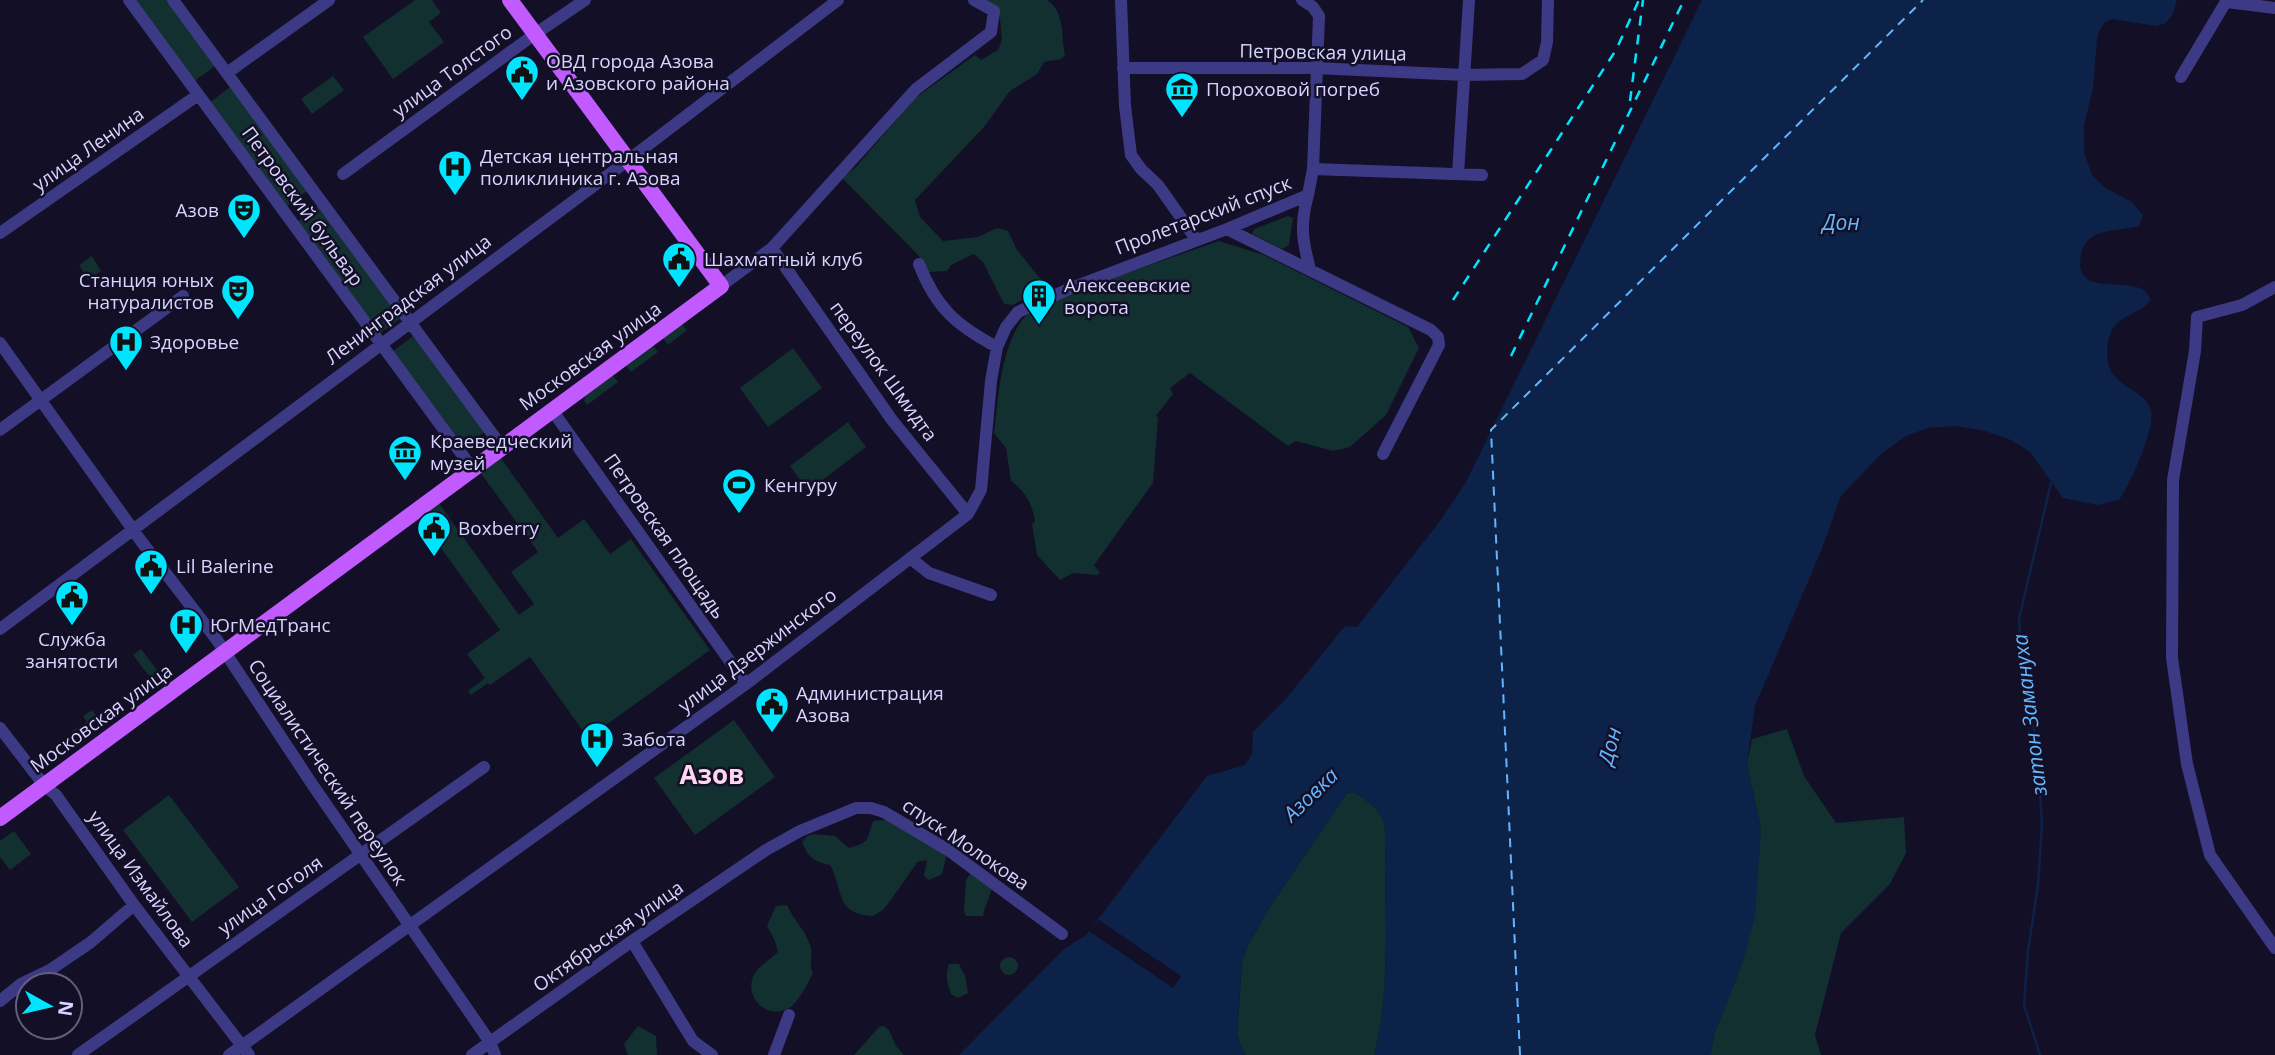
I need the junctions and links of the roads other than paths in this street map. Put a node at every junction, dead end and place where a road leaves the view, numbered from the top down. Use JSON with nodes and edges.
{"nodes":[{"id":1,"x":129,"y":0,"type":"edge"},
{"id":2,"x":173,"y":0,"type":"edge"},
{"id":3,"x":329,"y":0,"type":"edge"},
{"id":4,"x":510,"y":0,"type":"edge"},
{"id":5,"x":584,"y":0,"type":"edge"},
{"id":6,"x":838,"y":0,"type":"edge"},
{"id":7,"x":974,"y":0,"type":"edge"},
{"id":8,"x":1121,"y":0,"type":"edge"},
{"id":9,"x":1302,"y":0,"type":"edge"},
{"id":10,"x":1469,"y":0,"type":"edge"},
{"id":11,"x":1548,"y":0,"type":"edge"},
{"id":12,"x":2227,"y":1,"type":"edge"},
{"id":13,"x":2275,"y":8,"type":"edge"},
{"id":14,"x":535,"y":34,"type":"junction"},
{"id":15,"x":1123,"y":68,"type":"junction"},
{"id":16,"x":1316,"y":68,"type":"junction"},
{"id":17,"x":227,"y":73,"type":"junction"},
{"id":18,"x":1464,"y":75,"type":"junction"},
{"id":19,"x":2181,"y":77,"type":"dead end"},
{"id":20,"x":198,"y":94,"type":"junction"},
{"id":21,"x":627,"y":161,"type":"junction"},
{"id":22,"x":1313,"y":169,"type":"junction"},
{"id":23,"x":343,"y":174,"type":"dead end"},
{"id":24,"x":1458,"y":174,"type":"junction"},
{"id":25,"x":1482,"y":175,"type":"dead end"},
{"id":26,"x":1308,"y":195,"type":"junction"},
{"id":27,"x":1227,"y":229,"type":"junction"},
{"id":28,"x":0,"y":233,"type":"edge"},
{"id":29,"x":1196,"y":239,"type":"junction"},
{"id":30,"x":772,"y":248,"type":"junction"},
{"id":31,"x":919,"y":264,"type":"dead end"},
{"id":32,"x":1310,"y":269,"type":"junction"},
{"id":33,"x":721,"y":286,"type":"junction"},
{"id":34,"x":2275,"y":287,"type":"edge"},
{"id":35,"x":183,"y":296,"type":"dead end"},
{"id":36,"x":1012,"y":318,"type":"joint"},
{"id":37,"x":411,"y":322,"type":"junction"},
{"id":38,"x":0,"y":343,"type":"edge"},
{"id":39,"x":381,"y":344,"type":"junction"},
{"id":40,"x":997,"y":347,"type":"junction"},
{"id":41,"x":40,"y":399,"type":"junction"},
{"id":42,"x":552,"y":411,"type":"junction"},
{"id":43,"x":0,"y":430,"type":"edge"},
{"id":44,"x":502,"y":447,"type":"junction"},
{"id":45,"x":1383,"y":454,"type":"dead end"},
{"id":46,"x":472,"y":468,"type":"junction"},
{"id":47,"x":968,"y":514,"type":"junction"},
{"id":48,"x":133,"y":530,"type":"junction"},
{"id":49,"x":910,"y":558,"type":"junction"},
{"id":50,"x":991,"y":595,"type":"dead end"},
{"id":51,"x":0,"y":629,"type":"edge"},
{"id":52,"x":225,"y":652,"type":"junction"},
{"id":53,"x":746,"y":684,"type":"junction"},
{"id":54,"x":0,"y":728,"type":"edge"},
{"id":55,"x":484,"y":766,"type":"dead end"},
{"id":56,"x":44,"y":785,"type":"junction"},
{"id":57,"x":0,"y":818,"type":"edge"},
{"id":58,"x":766,"y":850,"type":"joint"},
{"id":59,"x":360,"y":855,"type":"junction"},
{"id":60,"x":134,"y":905,"type":"junction"},
{"id":61,"x":410,"y":926,"type":"junction"},
{"id":62,"x":1062,"y":934,"type":"dead end"},
{"id":63,"x":632,"y":941,"type":"junction"},
{"id":64,"x":2275,"y":948,"type":"edge"},
{"id":65,"x":189,"y":976,"type":"junction"},
{"id":66,"x":0,"y":1001,"type":"edge"},
{"id":67,"x":789,"y":1015,"type":"dead end"},
{"id":68,"x":490,"y":1042,"type":"junction"},
{"id":69,"x":246,"y":1051,"type":"edge"},
{"id":70,"x":78,"y":1055,"type":"edge"},
{"id":71,"x":229,"y":1055,"type":"edge"},
{"id":72,"x":472,"y":1055,"type":"edge"},
{"id":73,"x":495,"y":1055,"type":"edge"},
{"id":74,"x":712,"y":1055,"type":"edge"},
{"id":75,"x":774,"y":1055,"type":"edge"}],
"edges":[{"from":1,"to":20,"type":"street","name":"Петровский бульвар"},
{"from":2,"to":17,"type":"street","name":"Петровский бульвар"},
{"from":3,"to":17,"type":"street"},
{"from":4,"to":14,"type":"main road"},
{"from":5,"to":14,"type":"street","name":"улица Толстого"},
{"from":6,"to":21,"type":"street","name":"Ленинградская улица"},
{"from":7,"to":30,"type":"street","name":"Московская улица"},
{"from":8,"to":15,"type":"street"},
{"from":9,"to":16,"type":"street"},
{"from":10,"to":18,"type":"street"},
{"from":11,"to":18,"type":"street","name":"Петровская улица"},
{"from":12,"to":13,"type":"street"},
{"from":12,"to":19,"type":"street"},
{"from":14,"to":21,"type":"main road"},
{"from":14,"to":23,"type":"street","name":"улица Толстого"},
{"from":15,"to":16,"type":"street","name":"Петровская улица"},
{"from":15,"to":29,"type":"street"},
{"from":16,"to":18,"type":"street","name":"Петровская улица"},
{"from":16,"to":22,"type":"street"},
{"from":17,"to":37,"type":"street","name":"Петровский бульвар"},
{"from":18,"to":24,"type":"street"},
{"from":20,"to":28,"type":"street","name":"улица Ленина"},
{"from":20,"to":39,"type":"street","name":"Петровский бульвар"},
{"from":21,"to":33,"type":"main road"},
{"from":21,"to":37,"type":"street","name":"Ленинградская улица"},
{"from":22,"to":24,"type":"street","name":"Пролетарский спуск"},
{"from":22,"to":26,"type":"street","name":"Пролетарский спуск"},
{"from":24,"to":25,"type":"street","name":"Пролетарский спуск"},
{"from":26,"to":27,"type":"street","name":"Пролетарский спуск"},
{"from":26,"to":32,"type":"street"},
{"from":27,"to":29,"type":"street","name":"Пролетарский спуск"},
{"from":27,"to":32,"type":"street"},
{"from":29,"to":36,"type":"street","name":"Пролетарский спуск"},
{"from":30,"to":33,"type":"street","name":"Московская улица"},
{"from":30,"to":47,"type":"street","name":"переулок Шмидта"},
{"from":31,"to":40,"type":"street"},
{"from":32,"to":45,"type":"street"},
{"from":33,"to":42,"type":"main road","name":"Московская улица"},
{"from":34,"to":64,"type":"street"},
{"from":35,"to":41,"type":"street"},
{"from":36,"to":40,"type":"street","name":"улица Дзержинского"},
{"from":37,"to":39,"type":"street","name":"Ленинградская улица"},
{"from":37,"to":44,"type":"street","name":"Петровский бульвар"},
{"from":38,"to":41,"type":"street","name":"Социалистический переулок"},
{"from":39,"to":46,"type":"street","name":"Петровский бульвар"},
{"from":39,"to":48,"type":"street","name":"Ленинградская улица"},
{"from":40,"to":47,"type":"street","name":"улица Дзержинского"},
{"from":41,"to":43,"type":"street"},
{"from":41,"to":48,"type":"street","name":"Социалистический переулок"},
{"from":42,"to":44,"type":"main road","name":"Московская улица"},
{"from":42,"to":53,"type":"street","name":"Петровская площадь"},
{"from":44,"to":46,"type":"main road","name":"Московская улица"},
{"from":46,"to":52,"type":"main road","name":"Московская улица"},
{"from":47,"to":49,"type":"street","name":"улица Дзержинского"},
{"from":48,"to":51,"type":"street","name":"Ленинградская улица"},
{"from":48,"to":52,"type":"street","name":"Социалистический переулок"},
{"from":49,"to":50,"type":"street"},
{"from":49,"to":53,"type":"street","name":"улица Дзержинского"},
{"from":52,"to":56,"type":"main road","name":"Московская улица"},
{"from":52,"to":59,"type":"street","name":"Социалистический переулок"},
{"from":53,"to":61,"type":"street","name":"улица Дзержинского"},
{"from":54,"to":56,"type":"street","name":"улица Измайлова"},
{"from":55,"to":59,"type":"street","name":"улица Гоголя"},
{"from":56,"to":57,"type":"main road","name":"Московская улица"},
{"from":56,"to":60,"type":"street","name":"улица Измайлова"},
{"from":58,"to":62,"type":"street","name":"спуск Молокова"},
{"from":58,"to":63,"type":"street","name":"Октябрьская улица"},
{"from":59,"to":61,"type":"street","name":"Социалистический переулок"},
{"from":59,"to":65,"type":"street","name":"улица Гоголя"},
{"from":60,"to":65,"type":"street","name":"улица Измайлова"},
{"from":60,"to":66,"type":"street"},
{"from":61,"to":68,"type":"street","name":"Социалистический переулок"},
{"from":61,"to":69,"type":"street","name":"улица Дзержинского"},
{"from":63,"to":68,"type":"street","name":"Октябрьская улица"},
{"from":63,"to":74,"type":"street"},
{"from":65,"to":69,"type":"street","name":"улица Измайлова"},
{"from":65,"to":70,"type":"street","name":"улица Гоголя"},
{"from":67,"to":75,"type":"street"},
{"from":68,"to":72,"type":"street","name":"Октябрьская улица"},
{"from":68,"to":73,"type":"street","name":"Социалистический переулок"},
{"from":69,"to":71,"type":"street","name":"улица Дзержинского"}]}
